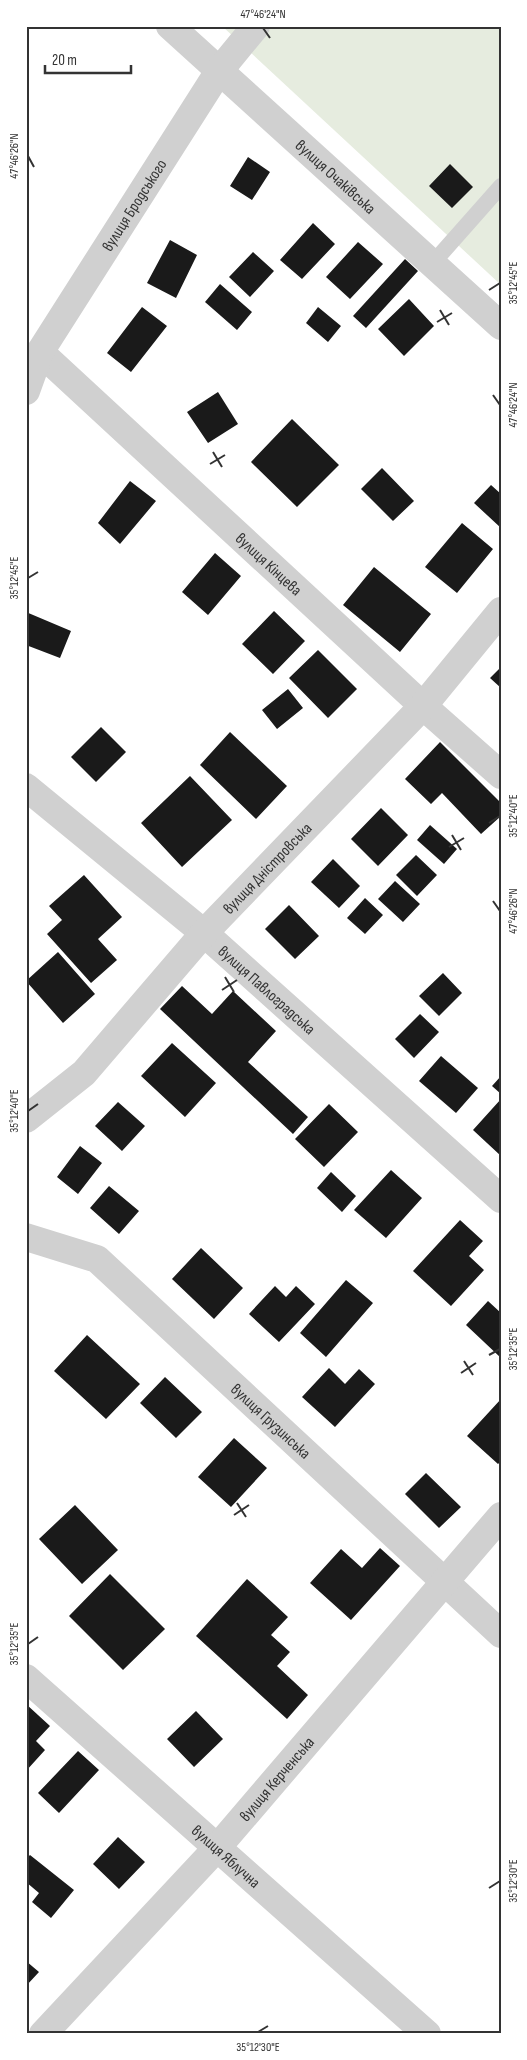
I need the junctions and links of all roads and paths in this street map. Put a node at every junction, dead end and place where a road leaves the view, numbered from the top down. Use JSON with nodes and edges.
{"nodes":[{"id":1,"x":170,"y":26,"type":"edge"},
{"id":2,"x":256,"y":26,"type":"edge"},
{"id":3,"x":219,"y":71,"type":"junction"},
{"id":4,"x":501,"y":186,"type":"edge"},
{"id":5,"x":432,"y":264,"type":"junction"},
{"id":6,"x":501,"y":326,"type":"edge"},
{"id":7,"x":40,"y":352,"type":"junction"},
{"id":8,"x":26,"y":391,"type":"edge"},
{"id":9,"x":501,"y":611,"type":"edge"},
{"id":10,"x":423,"y":706,"type":"junction"},
{"id":11,"x":501,"y":775,"type":"edge"},
{"id":12,"x":26,"y":787,"type":"edge"},
{"id":13,"x":204,"y":933,"type":"junction"},
{"id":14,"x":26,"y":1119,"type":"edge"},
{"id":15,"x":501,"y":1199,"type":"edge"},
{"id":16,"x":26,"y":1237,"type":"edge"},
{"id":17,"x":501,"y":1516,"type":"edge"},
{"id":18,"x":445,"y":1580,"type":"junction"},
{"id":19,"x":501,"y":1634,"type":"edge"},
{"id":20,"x":26,"y":1678,"type":"edge"},
{"id":21,"x":216,"y":1849,"type":"junction"},
{"id":22,"x":43,"y":2034,"type":"edge"},
{"id":23,"x":427,"y":2034,"type":"edge"}],
"edges":[{"from":1,"to":3,"type":"street","name":"вулиця Очаківська"},
{"from":2,"to":3,"type":"street","name":"вулиця Бродського"},
{"from":3,"to":5,"type":"street","name":"вулиця Очаківська"},
{"from":3,"to":7,"type":"street","name":"вулиця Бродського"},
{"from":4,"to":5,"type":"lane"},
{"from":5,"to":6,"type":"street","name":"вулиця Очаківська"},
{"from":7,"to":8,"type":"street","name":"вулиця Бродського"},
{"from":7,"to":10,"type":"street","name":"вулиця Кінцева"},
{"from":9,"to":10,"type":"street","name":"вулиця Дністровська"},
{"from":10,"to":11,"type":"street","name":"вулиця Кінцева"},
{"from":10,"to":13,"type":"street","name":"вулиця Дністровська"},
{"from":12,"to":13,"type":"street","name":"вулиця Павлоградська"},
{"from":13,"to":14,"type":"street","name":"вулиця Дністровська"},
{"from":13,"to":15,"type":"street","name":"вулиця Павлоградська"},
{"from":16,"to":18,"type":"street","name":"вулиця Грузинська"},
{"from":17,"to":18,"type":"street","name":"вулиця Керченська"},
{"from":18,"to":19,"type":"street","name":"вулиця Грузинська"},
{"from":18,"to":21,"type":"street","name":"вулиця Керченська"},
{"from":20,"to":21,"type":"street","name":"вулиця Яблучна"},
{"from":21,"to":22,"type":"street","name":"вулиця Керченська"},
{"from":21,"to":23,"type":"street","name":"вулиця Яблучна"}]}
